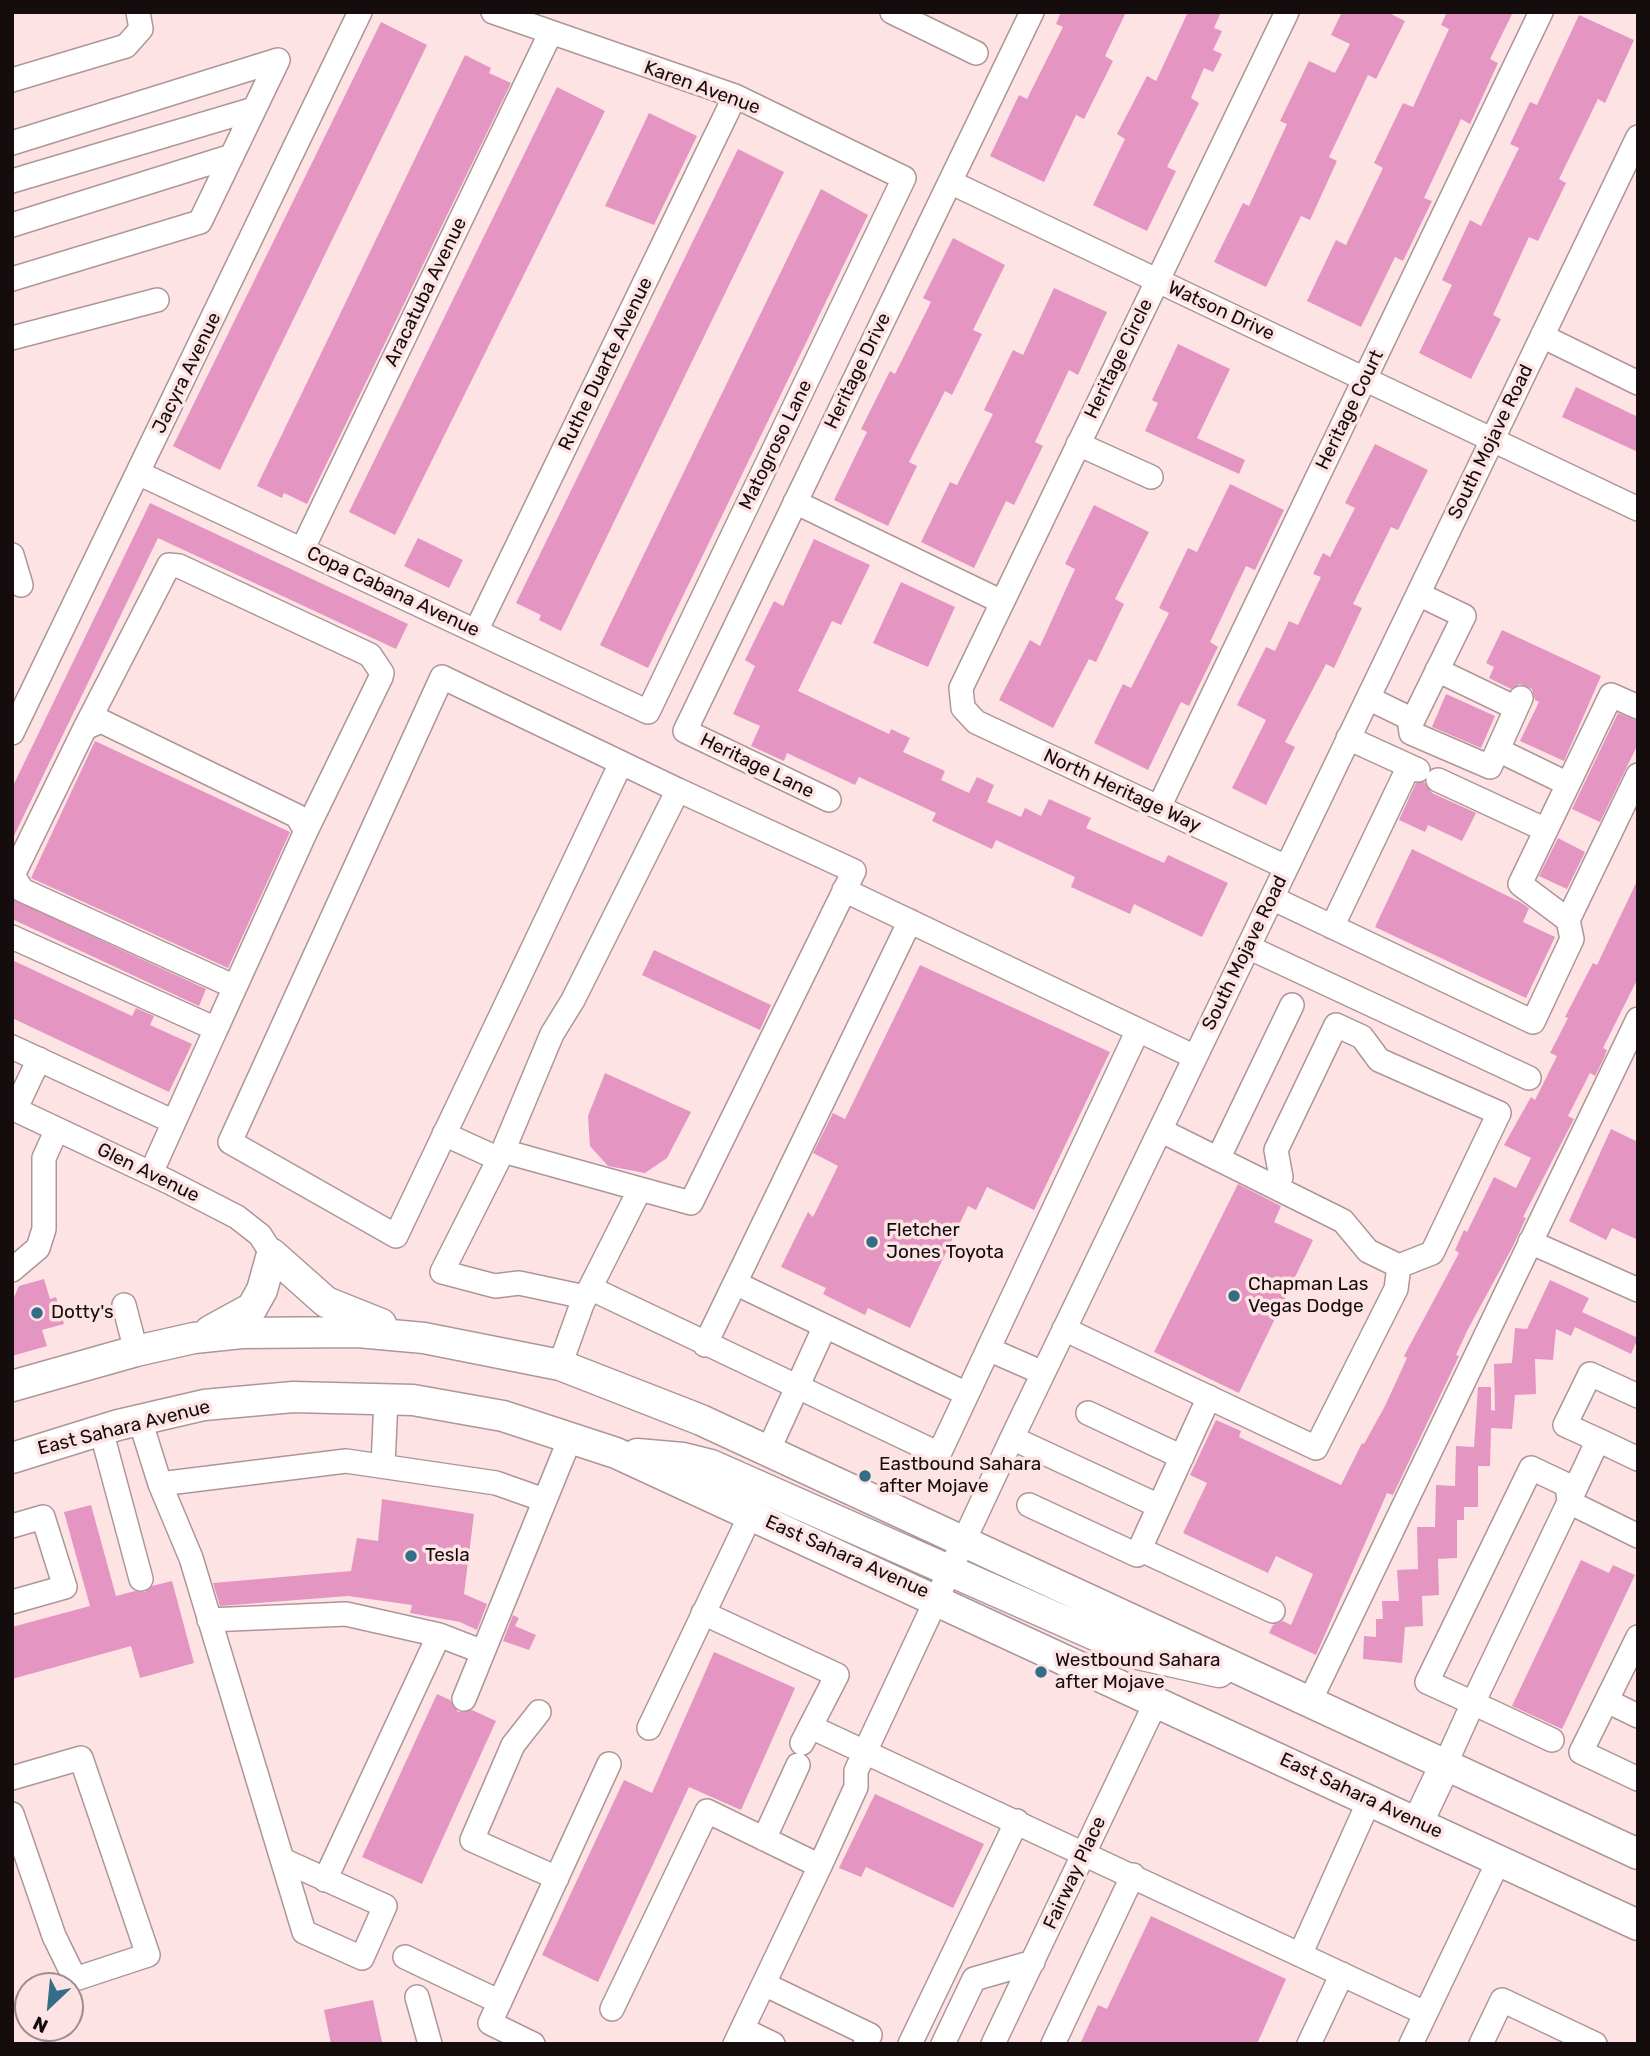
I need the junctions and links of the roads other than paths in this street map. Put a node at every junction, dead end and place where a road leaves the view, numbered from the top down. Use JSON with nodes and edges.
{"nodes":[{"id":1,"x":138,"y":12,"type":"edge"},
{"id":2,"x":360,"y":12,"type":"edge"},
{"id":3,"x":493,"y":12,"type":"edge"},
{"id":4,"x":892,"y":12,"type":"edge"},
{"id":5,"x":1032,"y":12,"type":"edge"},
{"id":6,"x":1287,"y":12,"type":"edge"},
{"id":7,"x":1541,"y":12,"type":"edge"},
{"id":8,"x":550,"y":34,"type":"junction"},
{"id":9,"x":976,"y":53,"type":"dead end"},
{"id":10,"x":12,"y":80,"type":"edge"},
{"id":11,"x":736,"y":96,"type":"junction"},
{"id":12,"x":254,"y":109,"type":"junction"},
{"id":13,"x":1638,"y":136,"type":"edge"},
{"id":14,"x":12,"y":143,"type":"edge"},
{"id":15,"x":232,"y":156,"type":"junction"},
{"id":16,"x":904,"y":178,"type":"joint"},
{"id":17,"x":12,"y":181,"type":"edge"},
{"id":18,"x":950,"y":182,"type":"junction"},
{"id":19,"x":12,"y":225,"type":"edge"},
{"id":20,"x":12,"y":279,"type":"edge"},
{"id":21,"x":1157,"y":280,"type":"junction"},
{"id":22,"x":157,"y":300,"type":"dead end"},
{"id":23,"x":1542,"y":336,"type":"junction"},
{"id":24,"x":12,"y":338,"type":"edge"},
{"id":25,"x":1364,"y":379,"type":"junction"},
{"id":26,"x":1638,"y":383,"type":"edge"},
{"id":27,"x":1492,"y":439,"type":"junction"},
{"id":28,"x":1078,"y":444,"type":"junction"},
{"id":29,"x":138,"y":473,"type":"junction"},
{"id":30,"x":1151,"y":477,"type":"dead end"},
{"id":31,"x":795,"y":502,"type":"junction"},
{"id":32,"x":1638,"y":509,"type":"edge"},
{"id":33,"x":302,"y":550,"type":"junction"},
{"id":34,"x":12,"y":555,"type":"edge"},
{"id":35,"x":21,"y":585,"type":"dead end"},
{"id":36,"x":1418,"y":594,"type":"junction"},
{"id":37,"x":1002,"y":602,"type":"junction"},
{"id":38,"x":476,"y":631,"type":"junction"},
{"id":39,"x":1437,"y":670,"type":"junction"},
{"id":40,"x":1368,"y":698,"type":"junction"},
{"id":41,"x":1638,"y":707,"type":"edge"},
{"id":42,"x":963,"y":708,"type":"joint"},
{"id":43,"x":648,"y":712,"type":"joint"},
{"id":44,"x":1410,"y":726,"type":"junction"},
{"id":45,"x":85,"y":728,"type":"junction"},
{"id":46,"x":685,"y":731,"type":"joint"},
{"id":47,"x":12,"y":733,"type":"edge"},
{"id":48,"x":1348,"y":738,"type":"junction"},
{"id":49,"x":1494,"y":758,"type":"junction"},
{"id":50,"x":621,"y":763,"type":"junction"},
{"id":51,"x":1422,"y":772,"type":"junction"},
{"id":52,"x":1638,"y":775,"type":"edge"},
{"id":53,"x":1568,"y":784,"type":"junction"},
{"id":54,"x":678,"y":790,"type":"junction"},
{"id":55,"x":830,"y":800,"type":"dead end"},
{"id":56,"x":1159,"y":807,"type":"junction"},
{"id":57,"x":1546,"y":830,"type":"junction"},
{"id":58,"x":306,"y":831,"type":"junction"},
{"id":59,"x":1286,"y":867,"type":"junction"},
{"id":60,"x":844,"y":890,"type":"junction"},
{"id":61,"x":1272,"y":898,"type":"junction"},
{"id":62,"x":1569,"y":919,"type":"junction"},
{"id":63,"x":910,"y":921,"type":"junction"},
{"id":64,"x":1332,"y":927,"type":"junction"},
{"id":65,"x":12,"y":937,"type":"edge"},
{"id":66,"x":1248,"y":947,"type":"junction"},
{"id":67,"x":236,"y":987,"type":"junction"},
{"id":68,"x":1292,"y":1004,"type":"dead end"},
{"id":69,"x":1638,"y":1019,"type":"edge"},
{"id":70,"x":216,"y":1029,"type":"junction"},
{"id":71,"x":1138,"y":1030,"type":"junction"},
{"id":72,"x":12,"y":1047,"type":"edge"},
{"id":73,"x":1195,"y":1057,"type":"junction"},
{"id":74,"x":39,"y":1059,"type":"junction"},
{"id":75,"x":1528,"y":1078,"type":"dead end"},
{"id":76,"x":13,"y":1109,"type":"edge"},
{"id":77,"x":174,"y":1122,"type":"junction"},
{"id":78,"x":57,"y":1129,"type":"junction"},
{"id":79,"x":1160,"y":1130,"type":"junction"},
{"id":80,"x":444,"y":1134,"type":"junction"},
{"id":81,"x":501,"y":1155,"type":"junction"},
{"id":82,"x":1218,"y":1159,"type":"junction"},
{"id":83,"x":151,"y":1173,"type":"junction"},
{"id":84,"x":1277,"y":1188,"type":"junction"},
{"id":85,"x":640,"y":1189,"type":"junction"},
{"id":86,"x":1530,"y":1242,"type":"junction"},
{"id":87,"x":272,"y":1254,"type":"junction"},
{"id":88,"x":1399,"y":1266,"type":"junction"},
{"id":89,"x":12,"y":1270,"type":"edge"},
{"id":90,"x":735,"y":1283,"type":"junction"},
{"id":91,"x":1638,"y":1290,"type":"edge"},
{"id":92,"x":587,"y":1293,"type":"junction"},
{"id":93,"x":124,"y":1305,"type":"dead end"},
{"id":94,"x":825,"y":1326,"type":"junction"},
{"id":95,"x":1064,"y":1329,"type":"junction"},
{"id":96,"x":194,"y":1338,"type":"junction"},
{"id":97,"x":424,"y":1338,"type":"junction"},
{"id":98,"x":705,"y":1345,"type":"junction"},
{"id":99,"x":988,"y":1349,"type":"junction"},
{"id":100,"x":136,"y":1350,"type":"junction"},
{"id":101,"x":560,"y":1365,"type":"junction"},
{"id":102,"x":1043,"y":1373,"type":"junction"},
{"id":103,"x":12,"y":1386,"type":"edge"},
{"id":104,"x":797,"y":1389,"type":"junction"},
{"id":105,"x":967,"y":1394,"type":"junction"},
{"id":106,"x":1638,"y":1396,"type":"edge"},
{"id":107,"x":1209,"y":1398,"type":"junction"},
{"id":108,"x":386,"y":1399,"type":"junction"},
{"id":109,"x":1088,"y":1413,"type":"dead end"},
{"id":110,"x":140,"y":1420,"type":"junction"},
{"id":111,"x":101,"y":1430,"type":"junction"},
{"id":112,"x":570,"y":1436,"type":"junction"},
{"id":113,"x":1012,"y":1438,"type":"junction"},
{"id":114,"x":1598,"y":1440,"type":"junction"},
{"id":115,"x":768,"y":1451,"type":"junction"},
{"id":116,"x":615,"y":1453,"type":"junction"},
{"id":117,"x":1182,"y":1457,"type":"junction"},
{"id":118,"x":12,"y":1458,"type":"edge"},
{"id":119,"x":1638,"y":1459,"type":"edge"},
{"id":120,"x":383,"y":1466,"type":"junction"},
{"id":121,"x":160,"y":1484,"type":"junction"},
{"id":122,"x":544,"y":1500,"type":"junction"},
{"id":123,"x":1569,"y":1502,"type":"junction"},
{"id":124,"x":1029,"y":1505,"type":"dead end"},
{"id":125,"x":1159,"y":1506,"type":"junction"},
{"id":126,"x":751,"y":1514,"type":"junction"},
{"id":127,"x":12,"y":1526,"type":"edge"},
{"id":128,"x":1638,"y":1536,"type":"edge"},
{"id":129,"x":963,"y":1541,"type":"junction"},
{"id":130,"x":1139,"y":1549,"type":"junction"},
{"id":131,"x":949,"y":1571,"type":"junction"},
{"id":132,"x":141,"y":1579,"type":"dead end"},
{"id":133,"x":937,"y":1598,"type":"junction"},
{"id":134,"x":12,"y":1602,"type":"edge"},
{"id":135,"x":1273,"y":1611,"type":"dead end"},
{"id":136,"x":703,"y":1613,"type":"junction"},
{"id":137,"x":209,"y":1620,"type":"junction"},
{"id":138,"x":439,"y":1635,"type":"junction"},
{"id":139,"x":1638,"y":1637,"type":"edge"},
{"id":140,"x":483,"y":1652,"type":"junction"},
{"id":141,"x":1258,"y":1678,"type":"junction"},
{"id":142,"x":464,"y":1699,"type":"dead end"},
{"id":143,"x":1607,"y":1701,"type":"junction"},
{"id":144,"x":1156,"y":1702,"type":"junction"},
{"id":145,"x":1309,"y":1703,"type":"junction"},
{"id":146,"x":1473,"y":1703,"type":"junction"},
{"id":147,"x":539,"y":1712,"type":"dead end"},
{"id":148,"x":1638,"y":1716,"type":"edge"},
{"id":149,"x":649,"y":1728,"type":"dead end"},
{"id":150,"x":1552,"y":1740,"type":"dead end"},
{"id":151,"x":804,"y":1745,"type":"junction"},
{"id":152,"x":860,"y":1762,"type":"junction"},
{"id":153,"x":608,"y":1764,"type":"dead end"},
{"id":154,"x":1445,"y":1765,"type":"junction"},
{"id":155,"x":12,"y":1778,"type":"edge"},
{"id":156,"x":1638,"y":1779,"type":"edge"},
{"id":157,"x":1369,"y":1801,"type":"junction"},
{"id":158,"x":13,"y":1818,"type":"edge"},
{"id":159,"x":1017,"y":1821,"type":"junction"},
{"id":160,"x":1418,"y":1822,"type":"junction"},
{"id":161,"x":764,"y":1839,"type":"junction"},
{"id":162,"x":1086,"y":1852,"type":"junction"},
{"id":163,"x":1638,"y":1854,"type":"edge"},
{"id":164,"x":1499,"y":1860,"type":"junction"},
{"id":165,"x":285,"y":1861,"type":"junction"},
{"id":166,"x":820,"y":1866,"type":"junction"},
{"id":167,"x":1133,"y":1875,"type":"junction"},
{"id":168,"x":557,"y":1878,"type":"junction"},
{"id":169,"x":325,"y":1880,"type":"junction"},
{"id":170,"x":1638,"y":1925,"type":"edge"},
{"id":171,"x":1300,"y":1955,"type":"junction"},
{"id":172,"x":405,"y":1957,"type":"dead end"},
{"id":173,"x":1033,"y":1962,"type":"junction"},
{"id":174,"x":1342,"y":1974,"type":"junction"},
{"id":175,"x":764,"y":1984,"type":"junction"},
{"id":176,"x":417,"y":1997,"type":"dead end"},
{"id":177,"x":500,"y":2002,"type":"junction"},
{"id":178,"x":611,"y":2009,"type":"dead end"},
{"id":179,"x":1425,"y":2013,"type":"junction"},
{"id":180,"x":738,"y":2036,"type":"edge"},
{"id":181,"x":1317,"y":2041,"type":"edge"},
{"id":182,"x":430,"y":2044,"type":"edge"},
{"id":183,"x":533,"y":2044,"type":"edge"},
{"id":184,"x":773,"y":2044,"type":"edge"},
{"id":185,"x":865,"y":2044,"type":"edge"},
{"id":186,"x":910,"y":2044,"type":"edge"},
{"id":187,"x":943,"y":2044,"type":"edge"},
{"id":188,"x":993,"y":2044,"type":"edge"},
{"id":189,"x":1053,"y":2044,"type":"edge"},
{"id":190,"x":1411,"y":2044,"type":"edge"},
{"id":191,"x":1481,"y":2044,"type":"edge"},
{"id":192,"x":1595,"y":2044,"type":"edge"}],
"edges":[{"from":1,"to":10,"type":"street"},
{"from":2,"to":29,"type":"street","name":"Jacyra Avenue"},
{"from":3,"to":8,"type":"street","name":"Karen Avenue"},
{"from":4,"to":9,"type":"street"},
{"from":5,"to":18,"type":"street","name":"Heritage Drive"},
{"from":6,"to":21,"type":"street","name":"Heritage Circle"},
{"from":7,"to":25,"type":"street","name":"Heritage Court"},
{"from":8,"to":11,"type":"street","name":"Karen Avenue"},
{"from":8,"to":33,"type":"street","name":"Aracatuba Avenue"},
{"from":11,"to":16,"type":"street","name":"Karen Avenue"},
{"from":11,"to":38,"type":"street","name":"Ruthe Duarte Avenue"},
{"from":12,"to":14,"type":"street"},
{"from":12,"to":15,"type":"street"},
{"from":12,"to":17,"type":"street"},
{"from":13,"to":23,"type":"street","name":"South Mojave Road"},
{"from":15,"to":19,"type":"street"},
{"from":15,"to":20,"type":"street"},
{"from":16,"to":43,"type":"street","name":"Matogroso Lane"},
{"from":18,"to":21,"type":"street","name":"Watson Drive"},
{"from":18,"to":31,"type":"street","name":"Heritage Drive"},
{"from":21,"to":25,"type":"street","name":"Watson Drive"},
{"from":21,"to":28,"type":"street","name":"Heritage Circle"},
{"from":22,"to":24,"type":"street"},
{"from":23,"to":26,"type":"street"},
{"from":23,"to":27,"type":"street","name":"South Mojave Road"},
{"from":25,"to":27,"type":"street","name":"Watson Drive"},
{"from":25,"to":56,"type":"street","name":"Heritage Court"},
{"from":27,"to":32,"type":"street"},
{"from":27,"to":36,"type":"street","name":"South Mojave Road"},
{"from":28,"to":30,"type":"street"},
{"from":28,"to":37,"type":"street","name":"Heritage Circle"},
{"from":29,"to":33,"type":"street","name":"Copa Cabana Avenue"},
{"from":29,"to":47,"type":"street","name":"Jacyra Avenue"},
{"from":31,"to":37,"type":"street"},
{"from":31,"to":46,"type":"street","name":"Heritage Drive"},
{"from":33,"to":38,"type":"street","name":"Copa Cabana Avenue"},
{"from":34,"to":35,"type":"street"},
{"from":36,"to":39,"type":"street"},
{"from":36,"to":40,"type":"street","name":"South Mojave Road"},
{"from":37,"to":42,"type":"street","name":"Heritage Circle"},
{"from":38,"to":43,"type":"street","name":"Copa Cabana Avenue"},
{"from":39,"to":44,"type":"street"},
{"from":39,"to":49,"type":"street"},
{"from":40,"to":44,"type":"street"},
{"from":40,"to":48,"type":"street","name":"South Mojave Road"},
{"from":41,"to":53,"type":"street"},
{"from":42,"to":56,"type":"street","name":"North Heritage Way"},
{"from":44,"to":49,"type":"street"},
{"from":45,"to":58,"type":"street"},
{"from":45,"to":58,"type":"street"},
{"from":45,"to":67,"type":"street"},
{"from":46,"to":55,"type":"street","name":"Heritage Lane"},
{"from":48,"to":51,"type":"street"},
{"from":48,"to":59,"type":"street","name":"South Mojave Road"},
{"from":49,"to":53,"type":"street"},
{"from":50,"to":54,"type":"street"},
{"from":50,"to":80,"type":"street"},
{"from":50,"to":80,"type":"street"},
{"from":51,"to":57,"type":"street"},
{"from":51,"to":64,"type":"street"},
{"from":52,"to":62,"type":"street"},
{"from":53,"to":57,"type":"street"},
{"from":54,"to":60,"type":"street"},
{"from":54,"to":81,"type":"street"},
{"from":56,"to":59,"type":"street","name":"North Heritage Way"},
{"from":57,"to":62,"type":"street"},
{"from":58,"to":67,"type":"street"},
{"from":59,"to":61,"type":"street","name":"South Mojave Road"},
{"from":60,"to":63,"type":"street"},
{"from":60,"to":85,"type":"street"},
{"from":61,"to":64,"type":"street"},
{"from":61,"to":66,"type":"street","name":"South Mojave Road"},
{"from":62,"to":64,"type":"street"},
{"from":63,"to":71,"type":"street"},
{"from":63,"to":90,"type":"street"},
{"from":65,"to":70,"type":"street"},
{"from":66,"to":73,"type":"street","name":"South Mojave Road"},
{"from":66,"to":75,"type":"street"},
{"from":67,"to":70,"type":"street"},
{"from":68,"to":82,"type":"street"},
{"from":69,"to":86,"type":"street"},
{"from":70,"to":77,"type":"street"},
{"from":71,"to":73,"type":"street"},
{"from":71,"to":99,"type":"street"},
{"from":72,"to":74,"type":"street"},
{"from":73,"to":79,"type":"street","name":"South Mojave Road"},
{"from":74,"to":76,"type":"street"},
{"from":74,"to":77,"type":"street"},
{"from":76,"to":78,"type":"street","name":"Glen Avenue"},
{"from":77,"to":83,"type":"street"},
{"from":78,"to":83,"type":"street","name":"Glen Avenue"},
{"from":78,"to":89,"type":"street"},
{"from":79,"to":82,"type":"street"},
{"from":79,"to":95,"type":"street","name":"South Mojave Road"},
{"from":80,"to":81,"type":"street"},
{"from":81,"to":85,"type":"street"},
{"from":81,"to":92,"type":"street"},
{"from":82,"to":84,"type":"street"},
{"from":83,"to":87,"type":"street","name":"Glen Avenue"},
{"from":84,"to":88,"type":"street"},
{"from":84,"to":88,"type":"street"},
{"from":85,"to":92,"type":"street"},
{"from":86,"to":91,"type":"street"},
{"from":86,"to":145,"type":"street"},
{"from":87,"to":96,"type":"main road"},
{"from":87,"to":97,"type":"main road"},
{"from":88,"to":107,"type":"street"},
{"from":90,"to":94,"type":"street"},
{"from":90,"to":98,"type":"street"},
{"from":92,"to":98,"type":"street"},
{"from":92,"to":101,"type":"street"},
{"from":93,"to":100,"type":"street"},
{"from":94,"to":104,"type":"street"},
{"from":94,"to":105,"type":"street"},
{"from":95,"to":102,"type":"street","name":"South Mojave Road"},
{"from":95,"to":107,"type":"street"},
{"from":96,"to":97,"type":"main road"},
{"from":96,"to":100,"type":"main road"},
{"from":97,"to":101,"type":"main road"},
{"from":98,"to":104,"type":"street"},
{"from":99,"to":102,"type":"street"},
{"from":99,"to":105,"type":"street"},
{"from":100,"to":103,"type":"main road"},
{"from":101,"to":115,"type":"main road"},
{"from":102,"to":113,"type":"street","name":"South Mojave Road"},
{"from":104,"to":105,"type":"street"},
{"from":104,"to":115,"type":"street"},
{"from":106,"to":114,"type":"street"},
{"from":107,"to":117,"type":"street"},
{"from":108,"to":110,"type":"main road","name":"East Sahara Avenue"},
{"from":108,"to":112,"type":"main road","name":"East Sahara Avenue"},
{"from":108,"to":120,"type":"street"},
{"from":109,"to":117,"type":"street"},
{"from":110,"to":111,"type":"main road","name":"East Sahara Avenue"},
{"from":110,"to":121,"type":"street"},
{"from":111,"to":118,"type":"main road","name":"East Sahara Avenue"},
{"from":111,"to":132,"type":"street"},
{"from":112,"to":116,"type":"main road","name":"East Sahara Avenue"},
{"from":112,"to":122,"type":"street"},
{"from":113,"to":125,"type":"street"},
{"from":113,"to":129,"type":"street","name":"South Mojave Road"},
{"from":114,"to":119,"type":"street"},
{"from":114,"to":123,"type":"street"},
{"from":115,"to":129,"type":"main road"},
{"from":116,"to":126,"type":"main road","name":"East Sahara Avenue"},
{"from":116,"to":131,"type":"main road"},
{"from":117,"to":125,"type":"street"},
{"from":120,"to":121,"type":"street"},
{"from":120,"to":122,"type":"street"},
{"from":121,"to":137,"type":"street"},
{"from":122,"to":140,"type":"street"},
{"from":123,"to":128,"type":"street"},
{"from":123,"to":146,"type":"street"},
{"from":123,"to":146,"type":"street"},
{"from":124,"to":130,"type":"street"},
{"from":125,"to":130,"type":"street"},
{"from":126,"to":133,"type":"main road","name":"East Sahara Avenue"},
{"from":126,"to":136,"type":"street"},
{"from":127,"to":134,"type":"street"},
{"from":129,"to":131,"type":"street","name":"South Mojave Road"},
{"from":129,"to":141,"type":"main road"},
{"from":130,"to":135,"type":"street"},
{"from":131,"to":133,"type":"street","name":"South Mojave Road"},
{"from":131,"to":141,"type":"main road"},
{"from":133,"to":144,"type":"main road","name":"East Sahara Avenue"},
{"from":133,"to":152,"type":"street","name":"South Mojave Road"},
{"from":136,"to":149,"type":"street"},
{"from":136,"to":151,"type":"street"},
{"from":137,"to":138,"type":"street"},
{"from":137,"to":165,"type":"street"},
{"from":138,"to":140,"type":"street"},
{"from":138,"to":169,"type":"street"},
{"from":139,"to":143,"type":"street"},
{"from":140,"to":142,"type":"street"},
{"from":141,"to":145,"type":"main road"},
{"from":143,"to":148,"type":"street"},
{"from":143,"to":156,"type":"street"},
{"from":144,"to":157,"type":"main road","name":"East Sahara Avenue"},
{"from":144,"to":162,"type":"street","name":"Fairway Place"},
{"from":145,"to":154,"type":"main road"},
{"from":146,"to":150,"type":"street"},
{"from":146,"to":154,"type":"street"},
{"from":147,"to":168,"type":"street"},
{"from":151,"to":152,"type":"street"},
{"from":151,"to":161,"type":"street"},
{"from":152,"to":159,"type":"street"},
{"from":152,"to":166,"type":"street","name":"South Mojave Road"},
{"from":153,"to":168,"type":"street"},
{"from":154,"to":160,"type":"main road"},
{"from":154,"to":163,"type":"main road"},
{"from":155,"to":158,"type":"street"},
{"from":157,"to":160,"type":"main road","name":"East Sahara Avenue"},
{"from":157,"to":171,"type":"street"},
{"from":159,"to":162,"type":"street"},
{"from":159,"to":186,"type":"street"},
{"from":160,"to":164,"type":"main road","name":"East Sahara Avenue"},
{"from":161,"to":166,"type":"street"},
{"from":161,"to":178,"type":"street"},
{"from":162,"to":167,"type":"street"},
{"from":162,"to":173,"type":"street","name":"Fairway Place"},
{"from":164,"to":170,"type":"main road","name":"East Sahara Avenue"},
{"from":164,"to":179,"type":"street"},
{"from":165,"to":169,"type":"street"},
{"from":165,"to":169,"type":"street"},
{"from":166,"to":175,"type":"street","name":"South Mojave Road"},
{"from":167,"to":171,"type":"street"},
{"from":167,"to":189,"type":"street"},
{"from":168,"to":177,"type":"street"},
{"from":171,"to":174,"type":"street"},
{"from":172,"to":177,"type":"street"},
{"from":173,"to":187,"type":"street"},
{"from":173,"to":188,"type":"street","name":"Fairway Place"},
{"from":174,"to":179,"type":"street"},
{"from":174,"to":181,"type":"street"},
{"from":175,"to":180,"type":"street","name":"South Mojave Road"},
{"from":175,"to":185,"type":"street"},
{"from":176,"to":182,"type":"street"},
{"from":177,"to":183,"type":"street"},
{"from":179,"to":190,"type":"street"},
{"from":180,"to":184,"type":"street"},
{"from":191,"to":192,"type":"street"}]}
